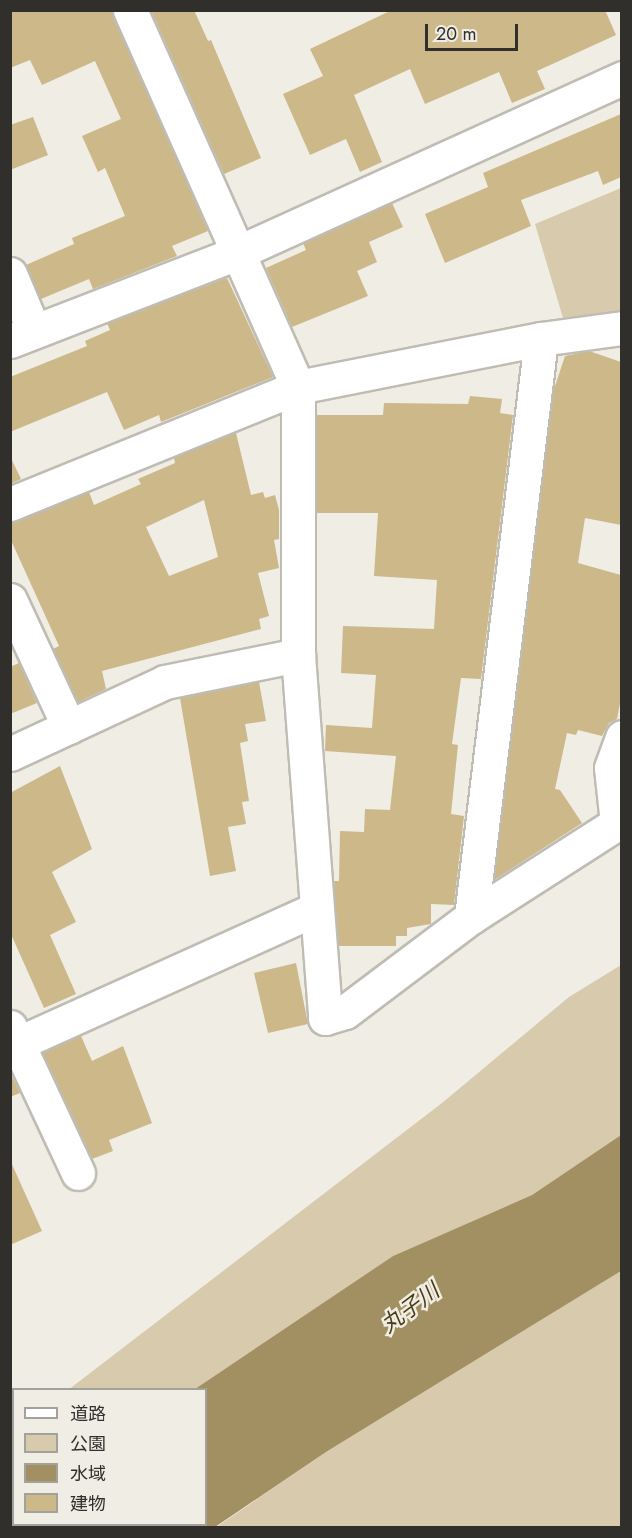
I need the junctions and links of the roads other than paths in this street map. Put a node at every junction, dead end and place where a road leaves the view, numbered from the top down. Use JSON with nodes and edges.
{"nodes":[{"id":1,"x":130,"y":10,"type":"edge"},
{"id":2,"x":621,"y":78,"type":"edge"},
{"id":3,"x":239,"y":252,"type":"junction"},
{"id":4,"x":10,"y":274,"type":"edge"},
{"id":5,"x":621,"y":328,"type":"edge"},
{"id":6,"x":22,"y":336,"type":"edge"},
{"id":7,"x":541,"y":339,"type":"junction"},
{"id":8,"x":298,"y":387,"type":"junction"},
{"id":9,"x":10,"y":504,"type":"edge"},
{"id":10,"x":10,"y":600,"type":"edge"},
{"id":11,"x":298,"y":655,"type":"junction"},
{"id":12,"x":69,"y":727,"type":"junction"},
{"id":13,"x":621,"y":737,"type":"edge"},
{"id":14,"x":10,"y":754,"type":"edge"},
{"id":15,"x":619,"y":822,"type":"edge"},
{"id":16,"x":314,"y":910,"type":"junction"},
{"id":17,"x":471,"y":917,"type":"junction"},
{"id":18,"x":13,"y":1040,"type":"edge"},
{"id":19,"x":78,"y":1173,"type":"dead end"}],
"edges":[{"from":1,"to":3,"type":"street"},
{"from":2,"to":3,"type":"street"},
{"from":3,"to":6,"type":"street"},
{"from":3,"to":8,"type":"street"},
{"from":4,"to":6,"type":"street"},
{"from":5,"to":7,"type":"street"},
{"from":7,"to":8,"type":"street"},
{"from":7,"to":17,"type":"street"},
{"from":8,"to":9,"type":"street"},
{"from":8,"to":11,"type":"street"},
{"from":10,"to":12,"type":"street"},
{"from":11,"to":12,"type":"street"},
{"from":11,"to":16,"type":"street"},
{"from":12,"to":14,"type":"street"},
{"from":13,"to":15,"type":"street"},
{"from":15,"to":17,"type":"street"},
{"from":16,"to":17,"type":"street"},
{"from":16,"to":18,"type":"street"},
{"from":18,"to":19,"type":"street"}]}
